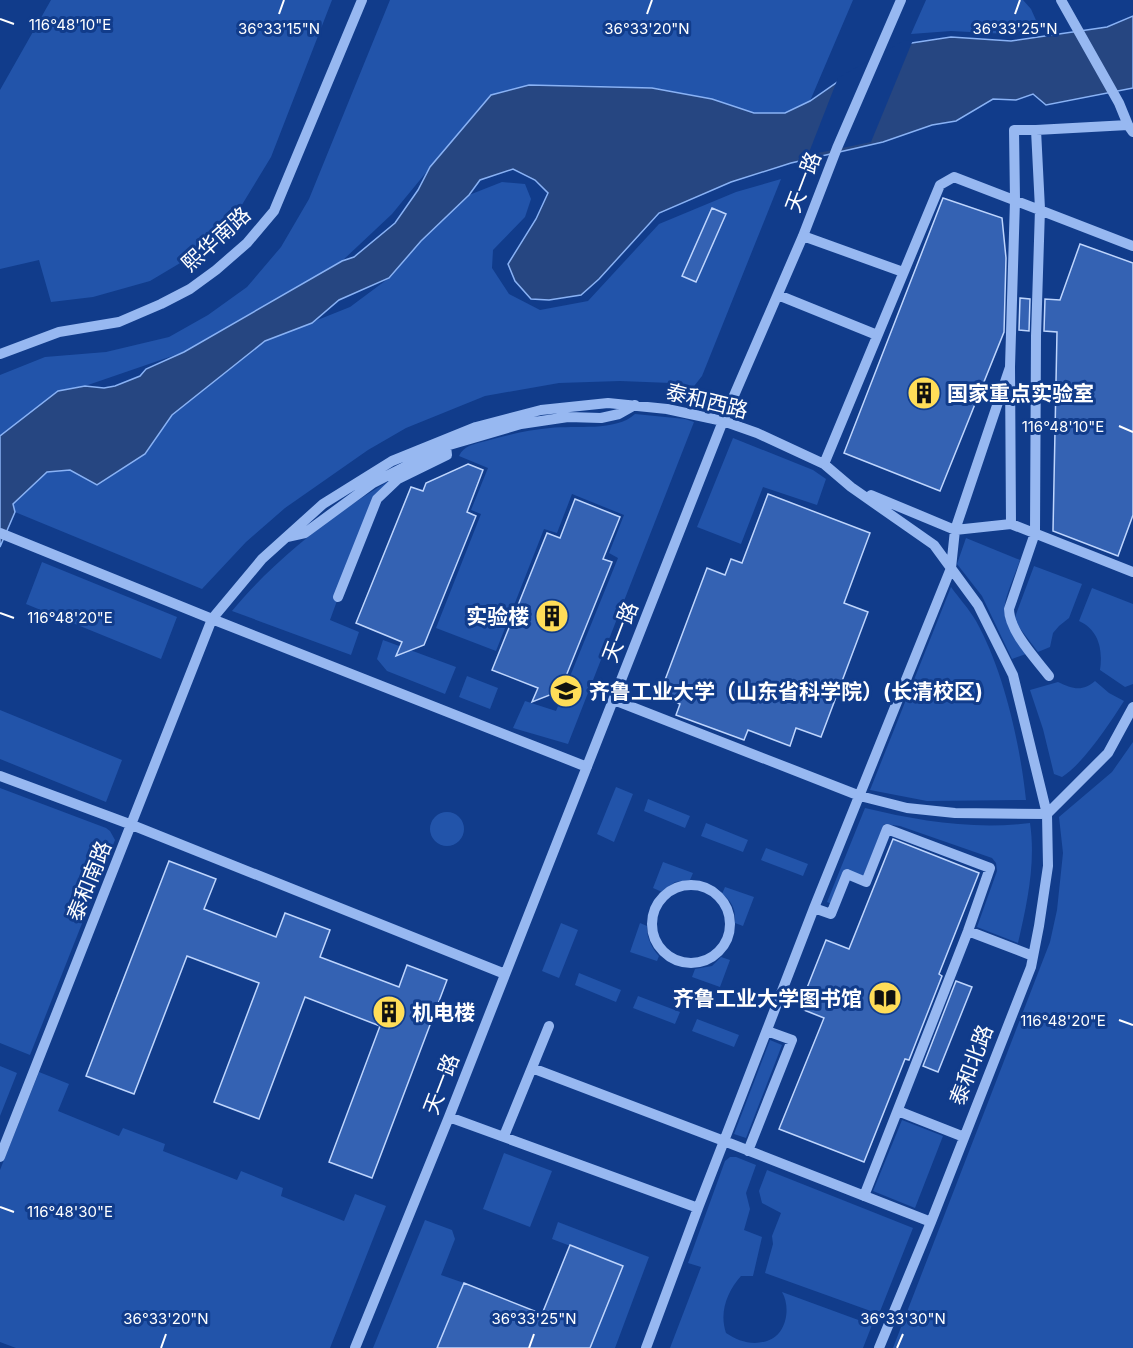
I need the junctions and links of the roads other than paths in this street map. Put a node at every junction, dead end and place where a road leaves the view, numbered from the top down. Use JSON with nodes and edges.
{"nodes":[{"id":1,"x":362,"y":0,"type":"edge"},
{"id":2,"x":901,"y":0,"type":"edge"},
{"id":3,"x":1060,"y":0,"type":"edge"},
{"id":4,"x":1130,"y":129,"type":"edge"},
{"id":5,"x":1036,"y":130,"type":"junction"},
{"id":6,"x":1015,"y":200,"type":"junction"},
{"id":7,"x":1040,"y":209,"type":"junction"},
{"id":8,"x":804,"y":236,"type":"junction"},
{"id":9,"x":1133,"y":246,"type":"edge"},
{"id":10,"x":903,"y":272,"type":"junction"},
{"id":11,"x":778,"y":295,"type":"junction"},
{"id":12,"x":877,"y":335,"type":"junction"},
{"id":13,"x":0,"y":354,"type":"edge"},
{"id":14,"x":1010,"y":366,"type":"junction"},
{"id":15,"x":635,"y":405,"type":"junction"},
{"id":16,"x":723,"y":422,"type":"junction"},
{"id":17,"x":446,"y":446,"type":"junction"},
{"id":18,"x":824,"y":464,"type":"junction"},
{"id":19,"x":851,"y":487,"type":"junction"},
{"id":20,"x":1011,"y":524,"type":"junction"},
{"id":21,"x":955,"y":530,"type":"junction"},
{"id":22,"x":0,"y":533,"type":"edge"},
{"id":23,"x":1035,"y":533,"type":"junction"},
{"id":24,"x":287,"y":537,"type":"junction"},
{"id":25,"x":951,"y":568,"type":"junction"},
{"id":26,"x":1133,"y":572,"type":"edge"},
{"id":27,"x":338,"y":597,"type":"dead end"},
{"id":28,"x":212,"y":619,"type":"junction"},
{"id":29,"x":1049,"y":676,"type":"dead end"},
{"id":30,"x":614,"y":700,"type":"junction"},
{"id":31,"x":1133,"y":706,"type":"edge"},
{"id":32,"x":587,"y":767,"type":"junction"},
{"id":33,"x":0,"y":776,"type":"edge"},
{"id":34,"x":860,"y":796,"type":"junction"},
{"id":35,"x":1047,"y":814,"type":"junction"},
{"id":36,"x":132,"y":825,"type":"junction"},
{"id":37,"x":814,"y":908,"type":"junction"},
{"id":38,"x":968,"y":930,"type":"junction"},
{"id":39,"x":728,"y":939,"type":"joint"},
{"id":40,"x":1033,"y":956,"type":"junction"},
{"id":41,"x":505,"y":974,"type":"junction"},
{"id":42,"x":549,"y":1026,"type":"dead end"},
{"id":43,"x":767,"y":1031,"type":"junction"},
{"id":44,"x":532,"y":1068,"type":"junction"},
{"id":45,"x":898,"y":1110,"type":"junction"},
{"id":46,"x":449,"y":1117,"type":"junction"},
{"id":47,"x":504,"y":1136,"type":"junction"},
{"id":48,"x":964,"y":1137,"type":"junction"},
{"id":49,"x":724,"y":1141,"type":"junction"},
{"id":50,"x":748,"y":1150,"type":"junction"},
{"id":51,"x":0,"y":1157,"type":"edge"},
{"id":52,"x":864,"y":1196,"type":"junction"},
{"id":53,"x":698,"y":1208,"type":"junction"},
{"id":54,"x":931,"y":1222,"type":"junction"},
{"id":55,"x":355,"y":1348,"type":"edge"},
{"id":56,"x":646,"y":1348,"type":"edge"},
{"id":57,"x":879,"y":1348,"type":"edge"}],
"edges":[{"from":1,"to":13,"type":"street","name":"熙华南路"},
{"from":2,"to":8,"type":"street","name":"天一路"},
{"from":3,"to":4,"type":"street"},
{"from":4,"to":5,"type":"street"},
{"from":5,"to":6,"type":"street"},
{"from":5,"to":7,"type":"street"},
{"from":6,"to":7,"type":"street"},
{"from":6,"to":10,"type":"street"},
{"from":6,"to":14,"type":"street"},
{"from":7,"to":9,"type":"street"},
{"from":7,"to":23,"type":"street"},
{"from":8,"to":10,"type":"street"},
{"from":8,"to":11,"type":"street","name":"天一路"},
{"from":10,"to":12,"type":"street"},
{"from":11,"to":12,"type":"street"},
{"from":11,"to":16,"type":"street","name":"天一路"},
{"from":12,"to":18,"type":"street"},
{"from":14,"to":20,"type":"street"},
{"from":14,"to":21,"type":"street"},
{"from":15,"to":16,"type":"street","name":"泰和西路"},
{"from":15,"to":17,"type":"street"},
{"from":15,"to":24,"type":"street","name":"泰和西路"},
{"from":16,"to":18,"type":"street","name":"泰和西路"},
{"from":16,"to":30,"type":"street","name":"天一路"},
{"from":17,"to":24,"type":"street"},
{"from":17,"to":27,"type":"street"},
{"from":18,"to":19,"type":"street","name":"泰和西路"},
{"from":19,"to":21,"type":"street"},
{"from":19,"to":25,"type":"street","name":"泰和西路"},
{"from":20,"to":21,"type":"street"},
{"from":20,"to":23,"type":"street"},
{"from":21,"to":25,"type":"street"},
{"from":22,"to":28,"type":"street"},
{"from":23,"to":26,"type":"street"},
{"from":23,"to":29,"type":"street"},
{"from":24,"to":28,"type":"street","name":"泰和西路"},
{"from":25,"to":34,"type":"street"},
{"from":25,"to":35,"type":"street","name":"泰和西路"},
{"from":28,"to":32,"type":"street"},
{"from":28,"to":36,"type":"street","name":"泰和南路"},
{"from":30,"to":32,"type":"street","name":"天一路"},
{"from":30,"to":34,"type":"street"},
{"from":31,"to":35,"type":"street"},
{"from":32,"to":41,"type":"street","name":"天一路"},
{"from":33,"to":36,"type":"street"},
{"from":34,"to":35,"type":"street"},
{"from":34,"to":37,"type":"street"},
{"from":35,"to":40,"type":"street","name":"泰和北路"},
{"from":36,"to":41,"type":"street"},
{"from":36,"to":51,"type":"street","name":"泰和南路"},
{"from":37,"to":38,"type":"street"},
{"from":37,"to":43,"type":"street"},
{"from":38,"to":40,"type":"street"},
{"from":38,"to":45,"type":"street"},
{"from":39,"to":39,"type":"street"},
{"from":40,"to":48,"type":"street","name":"泰和北路"},
{"from":41,"to":46,"type":"street","name":"天一路"},
{"from":42,"to":44,"type":"street"},
{"from":43,"to":49,"type":"street"},
{"from":43,"to":50,"type":"street"},
{"from":44,"to":47,"type":"street"},
{"from":44,"to":49,"type":"street"},
{"from":45,"to":48,"type":"street"},
{"from":45,"to":52,"type":"street"},
{"from":46,"to":47,"type":"street"},
{"from":46,"to":55,"type":"street","name":"天一路"},
{"from":47,"to":53,"type":"street"},
{"from":48,"to":54,"type":"street","name":"泰和北路"},
{"from":49,"to":50,"type":"street"},
{"from":49,"to":53,"type":"street"},
{"from":50,"to":52,"type":"street"},
{"from":52,"to":54,"type":"street"},
{"from":53,"to":56,"type":"street"},
{"from":54,"to":57,"type":"street","name":"泰和北路"}]}
